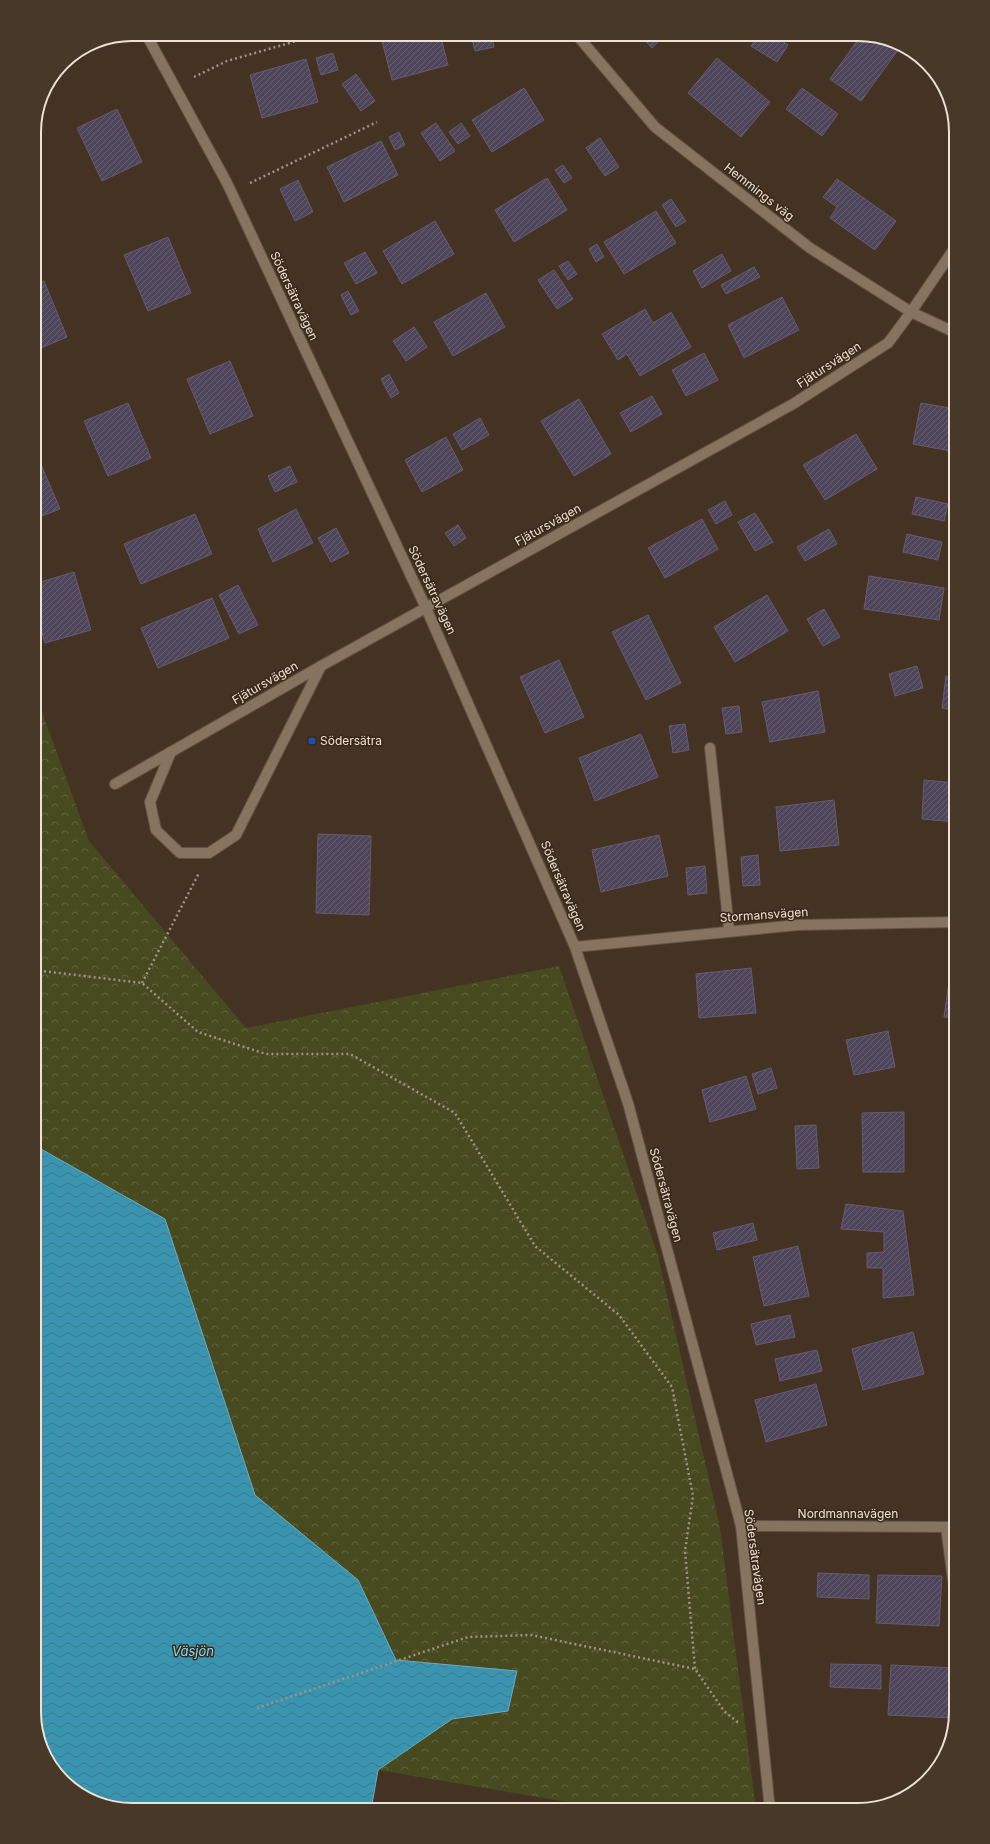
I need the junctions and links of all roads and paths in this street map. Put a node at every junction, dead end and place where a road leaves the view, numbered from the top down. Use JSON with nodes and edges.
{"nodes":[{"id":1,"x":150,"y":41,"type":"edge"},
{"id":2,"x":297,"y":41,"type":"edge"},
{"id":3,"x":582,"y":41,"type":"edge"},
{"id":4,"x":175,"y":85,"type":"junction"},
{"id":5,"x":377,"y":122,"type":"dead end"},
{"id":6,"x":231,"y":192,"type":"junction"},
{"id":7,"x":949,"y":256,"type":"edge"},
{"id":8,"x":911,"y":312,"type":"junction"},
{"id":9,"x":949,"y":330,"type":"edge"},
{"id":10,"x":426,"y":608,"type":"junction"},
{"id":11,"x":321,"y":666,"type":"junction"},
{"id":12,"x":710,"y":748,"type":"dead end"},
{"id":13,"x":171,"y":752,"type":"junction"},
{"id":14,"x":115,"y":784,"type":"dead end"},
{"id":15,"x":209,"y":853,"type":"junction"},
{"id":16,"x":949,"y":922,"type":"edge"},
{"id":17,"x":729,"y":930,"type":"junction"},
{"id":18,"x":575,"y":946,"type":"junction"},
{"id":19,"x":41,"y":971,"type":"edge"},
{"id":20,"x":142,"y":983,"type":"junction"},
{"id":21,"x":740,"y":1526,"type":"junction"},
{"id":22,"x":949,"y":1527,"type":"edge"},
{"id":23,"x":695,"y":1669,"type":"junction"},
{"id":24,"x":257,"y":1708,"type":"dead end"},
{"id":25,"x":764,"y":1744,"type":"junction"},
{"id":26,"x":769,"y":1803,"type":"edge"}],
"edges":[{"from":1,"to":4,"type":"street","name":"Södersätravägen"},
{"from":2,"to":4,"type":"path"},
{"from":3,"to":8,"type":"street","name":"Hemmings väg"},
{"from":4,"to":6,"type":"street","name":"Södersätravägen"},
{"from":5,"to":6,"type":"path"},
{"from":6,"to":10,"type":"street","name":"Södersätravägen"},
{"from":7,"to":8,"type":"street","name":"Fjätursvägen"},
{"from":8,"to":9,"type":"street","name":"Hemmings väg"},
{"from":8,"to":10,"type":"street","name":"Fjätursvägen"},
{"from":10,"to":11,"type":"street","name":"Fjätursvägen"},
{"from":10,"to":18,"type":"street","name":"Södersätravägen"},
{"from":11,"to":13,"type":"street","name":"Fjätursvägen"},
{"from":11,"to":15,"type":"street"},
{"from":12,"to":17,"type":"street"},
{"from":13,"to":14,"type":"street","name":"Fjätursvägen"},
{"from":13,"to":15,"type":"street"},
{"from":15,"to":20,"type":"path"},
{"from":16,"to":17,"type":"street","name":"Stormansvägen"},
{"from":17,"to":18,"type":"street","name":"Stormansvägen"},
{"from":18,"to":21,"type":"street","name":"Södersätravägen"},
{"from":19,"to":20,"type":"path"},
{"from":20,"to":23,"type":"path"},
{"from":21,"to":22,"type":"street","name":"Nordmannavägen"},
{"from":21,"to":25,"type":"street","name":"Södersätravägen"},
{"from":23,"to":24,"type":"path"},
{"from":23,"to":25,"type":"path"},
{"from":25,"to":26,"type":"street","name":"Södersätravägen"}]}
